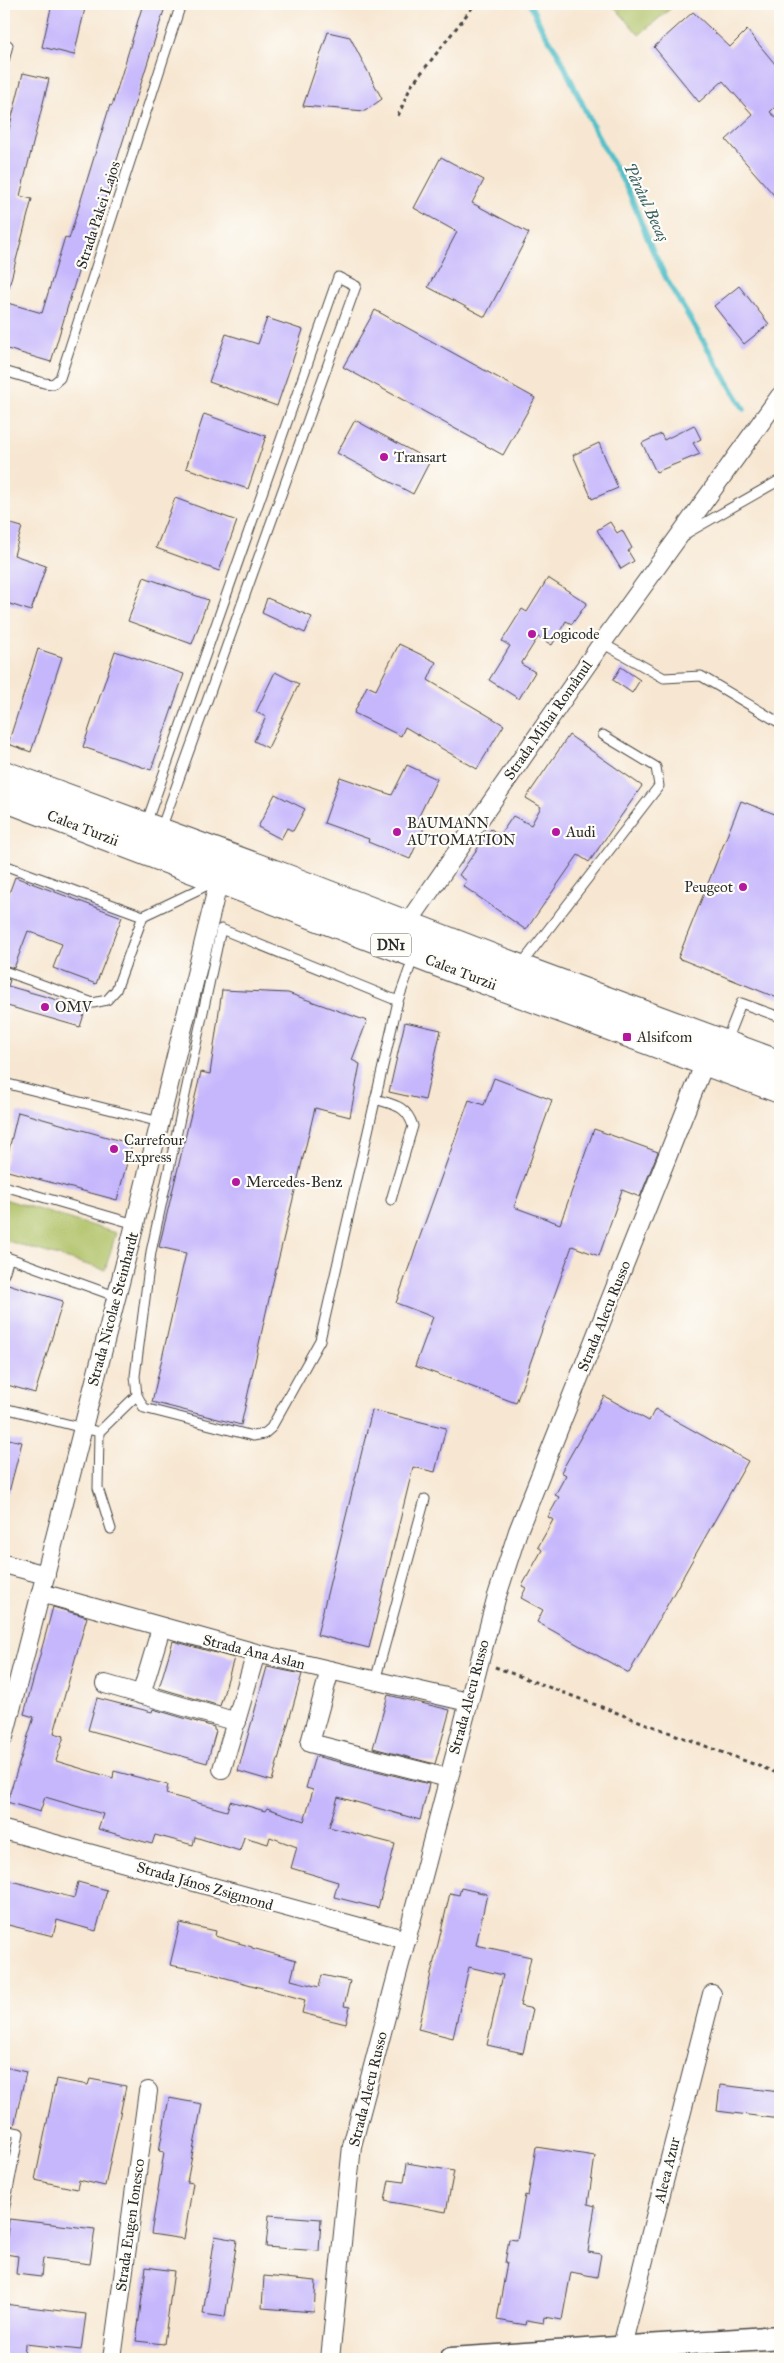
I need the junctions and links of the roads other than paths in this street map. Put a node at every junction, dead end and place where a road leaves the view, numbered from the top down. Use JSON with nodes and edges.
{"nodes":[{"id":1,"x":181,"y":4,"type":"edge"},
{"id":2,"x":8,"y":45,"type":"dead end"},
{"id":3,"x":4,"y":61,"type":"edge"},
{"id":4,"x":4,"y":371,"type":"edge"},
{"id":5,"x":780,"y":396,"type":"edge"},
{"id":6,"x":780,"y":480,"type":"edge"},
{"id":7,"x":678,"y":538,"type":"junction"},
{"id":8,"x":602,"y":642,"type":"junction"},
{"id":9,"x":780,"y":723,"type":"edge"},
{"id":10,"x":603,"y":736,"type":"dead end"},
{"id":11,"x":4,"y":775,"type":"edge"},
{"id":12,"x":4,"y":797,"type":"edge"},
{"id":13,"x":152,"y":829,"type":"junction"},
{"id":14,"x":4,"y":865,"type":"edge"},
{"id":15,"x":219,"y":880,"type":"junction"},
{"id":16,"x":143,"y":916,"type":"junction"},
{"id":17,"x":407,"y":924,"type":"junction"},
{"id":18,"x":415,"y":954,"type":"junction"},
{"id":19,"x":518,"y":968,"type":"junction"},
{"id":20,"x":4,"y":971,"type":"edge"},
{"id":21,"x":398,"y":1001,"type":"junction"},
{"id":22,"x":780,"y":1017,"type":"edge"},
{"id":23,"x":715,"y":1053,"type":"junction"},
{"id":24,"x":780,"y":1065,"type":"edge"},
{"id":25,"x":5,"y":1084,"type":"edge"},
{"id":26,"x":780,"y":1090,"type":"edge"},
{"id":27,"x":375,"y":1099,"type":"junction"},
{"id":28,"x":160,"y":1122,"type":"junction"},
{"id":29,"x":4,"y":1186,"type":"edge"},
{"id":30,"x":391,"y":1200,"type":"dead end"},
{"id":31,"x":135,"y":1224,"type":"junction"},
{"id":32,"x":6,"y":1257,"type":"edge"},
{"id":33,"x":4,"y":1274,"type":"edge"},
{"id":34,"x":115,"y":1296,"type":"junction"},
{"id":35,"x":137,"y":1395,"type":"junction"},
{"id":36,"x":4,"y":1408,"type":"edge"},
{"id":37,"x":90,"y":1430,"type":"junction"},
{"id":38,"x":426,"y":1499,"type":"dead end"},
{"id":39,"x":111,"y":1529,"type":"dead end"},
{"id":40,"x":4,"y":1564,"type":"edge"},
{"id":41,"x":46,"y":1575,"type":"junction"},
{"id":42,"x":42,"y":1593,"type":"junction"},
{"id":43,"x":161,"y":1628,"type":"junction"},
{"id":44,"x":256,"y":1653,"type":"junction"},
{"id":45,"x":330,"y":1670,"type":"junction"},
{"id":46,"x":375,"y":1681,"type":"junction"},
{"id":47,"x":105,"y":1684,"type":"dead end"},
{"id":48,"x":140,"y":1695,"type":"junction"},
{"id":49,"x":468,"y":1702,"type":"junction"},
{"id":50,"x":237,"y":1722,"type":"junction"},
{"id":51,"x":4,"y":1738,"type":"edge"},
{"id":52,"x":222,"y":1768,"type":"dead end"},
{"id":53,"x":448,"y":1778,"type":"junction"},
{"id":54,"x":4,"y":1830,"type":"edge"},
{"id":55,"x":407,"y":1940,"type":"junction"},
{"id":56,"x":712,"y":1994,"type":"dead end"},
{"id":57,"x":148,"y":2091,"type":"dead end"},
{"id":58,"x":4,"y":2130,"type":"edge"},
{"id":59,"x":4,"y":2211,"type":"edge"},
{"id":60,"x":780,"y":2336,"type":"edge"},
{"id":61,"x":622,"y":2346,"type":"junction"},
{"id":62,"x":112,"y":2359,"type":"edge"},
{"id":63,"x":330,"y":2359,"type":"edge"},
{"id":64,"x":451,"y":2359,"type":"edge"}],
"edges":[{"from":1,"to":4,"type":"lane","name":"Strada Pakei Lajos"},
{"from":2,"to":3,"type":"lane"},
{"from":5,"to":7,"type":"street","name":"Strada Mihai Românul"},
{"from":6,"to":7,"type":"lane"},
{"from":7,"to":8,"type":"street","name":"Strada Mihai Românul"},
{"from":8,"to":9,"type":"lane"},
{"from":8,"to":17,"type":"street","name":"Strada Mihai Românul"},
{"from":10,"to":19,"type":"lane"},
{"from":11,"to":13,"type":"main road","name":"Calea Turzii","number":"DN1"},
{"from":12,"to":15,"type":"main road","name":"Calea Turzii","number":"DN1"},
{"from":13,"to":13,"type":"lane"},
{"from":13,"to":17,"type":"main road","name":"Calea Turzii","number":"DN1"},
{"from":14,"to":16,"type":"lane"},
{"from":15,"to":16,"type":"lane"},
{"from":15,"to":18,"type":"main road","name":"Calea Turzii","number":"DN1"},
{"from":15,"to":28,"type":"street","name":"Strada Nicolae Steinhardt"},
{"from":16,"to":20,"type":"lane"},
{"from":17,"to":19,"type":"main road","name":"Calea Turzii","number":"DN1"},
{"from":18,"to":21,"type":"lane"},
{"from":18,"to":23,"type":"main road","name":"Calea Turzii","number":"DN1"},
{"from":19,"to":23,"type":"main road","name":"Calea Turzii","number":"DN1"},
{"from":21,"to":27,"type":"lane"},
{"from":21,"to":35,"type":"lane"},
{"from":22,"to":23,"type":"lane"},
{"from":23,"to":24,"type":"main road","name":"Calea Turzii","number":"DN1"},
{"from":23,"to":26,"type":"main road","name":"Calea Turzii","number":"DN1"},
{"from":23,"to":49,"type":"street","name":"Strada Alecu Russo"},
{"from":25,"to":28,"type":"lane"},
{"from":27,"to":30,"type":"lane"},
{"from":27,"to":35,"type":"lane"},
{"from":28,"to":31,"type":"street","name":"Strada Nicolae Steinhardt"},
{"from":29,"to":31,"type":"lane"},
{"from":31,"to":34,"type":"street","name":"Strada Nicolae Steinhardt"},
{"from":32,"to":33,"type":"lane"},
{"from":32,"to":34,"type":"lane"},
{"from":34,"to":37,"type":"street","name":"Strada Nicolae Steinhardt"},
{"from":35,"to":37,"type":"lane"},
{"from":36,"to":37,"type":"lane"},
{"from":37,"to":39,"type":"lane"},
{"from":37,"to":41,"type":"street","name":"Strada Nicolae Steinhardt"},
{"from":38,"to":46,"type":"lane"},
{"from":40,"to":41,"type":"street"},
{"from":41,"to":42,"type":"street","name":"Strada Nicolae Steinhardt"},
{"from":42,"to":43,"type":"street","name":"Strada Ana Aslan"},
{"from":42,"to":51,"type":"street","name":"Strada Nicolae Steinhardt"},
{"from":43,"to":44,"type":"street","name":"Strada Ana Aslan"},
{"from":43,"to":48,"type":"street"},
{"from":44,"to":45,"type":"street","name":"Strada Ana Aslan"},
{"from":44,"to":50,"type":"street"},
{"from":45,"to":46,"type":"street","name":"Strada Ana Aslan"},
{"from":45,"to":53,"type":"street"},
{"from":46,"to":49,"type":"street","name":"Strada Ana Aslan"},
{"from":47,"to":48,"type":"street"},
{"from":48,"to":50,"type":"street"},
{"from":49,"to":53,"type":"street","name":"Strada Alecu Russo"},
{"from":50,"to":52,"type":"street"},
{"from":53,"to":55,"type":"street","name":"Strada Alecu Russo"},
{"from":54,"to":55,"type":"street","name":"Strada János Zsigmond"},
{"from":55,"to":63,"type":"street","name":"Strada Alecu Russo"},
{"from":56,"to":61,"type":"street","name":"Aleea Azur"},
{"from":57,"to":62,"type":"street","name":"Strada Eugen Ionesco"},
{"from":58,"to":59,"type":"lane"},
{"from":60,"to":61,"type":"street"},
{"from":61,"to":64,"type":"street"}]}
